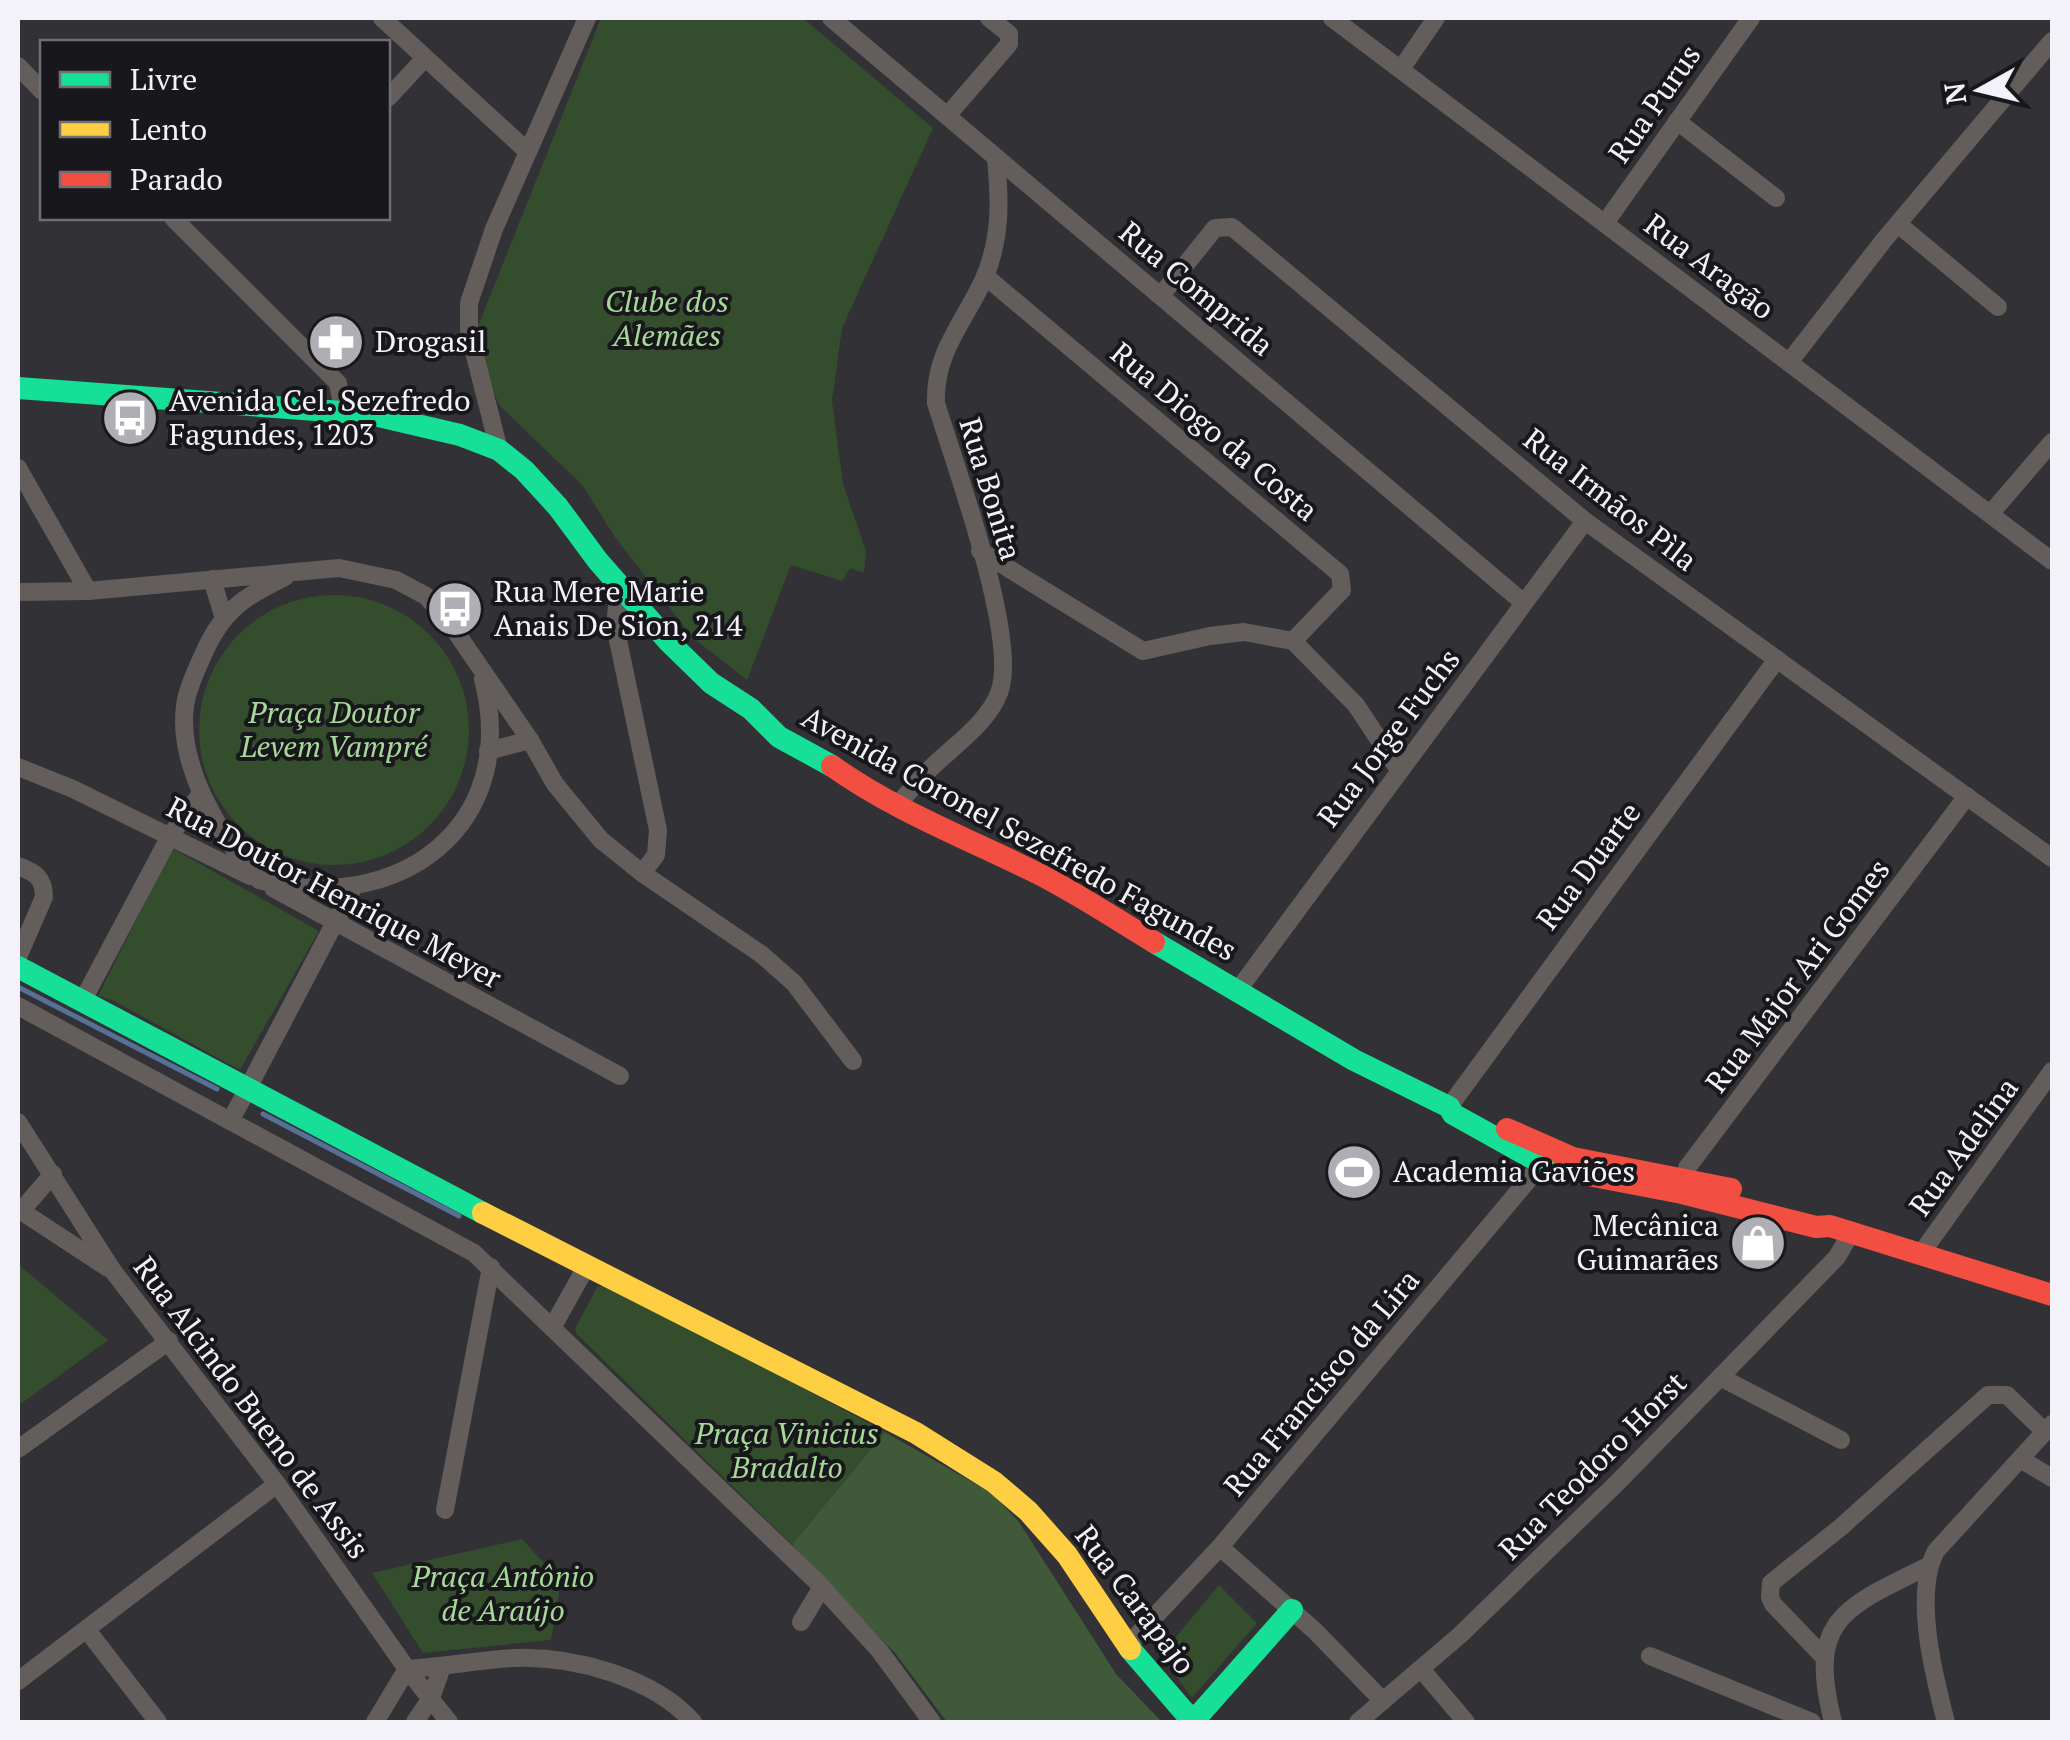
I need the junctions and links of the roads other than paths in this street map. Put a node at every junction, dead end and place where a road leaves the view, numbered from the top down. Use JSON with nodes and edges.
{"nodes":[{"id":1,"x":382,"y":18,"type":"edge"},
{"id":2,"x":587,"y":18,"type":"edge"},
{"id":3,"x":832,"y":18,"type":"edge"},
{"id":4,"x":989,"y":18,"type":"edge"},
{"id":5,"x":1332,"y":18,"type":"edge"},
{"id":6,"x":1436,"y":18,"type":"edge"},
{"id":7,"x":1751,"y":18,"type":"edge"},
{"id":8,"x":2052,"y":42,"type":"edge"},
{"id":9,"x":425,"y":58,"type":"junction"},
{"id":10,"x":18,"y":66,"type":"edge"},
{"id":11,"x":1401,"y":70,"type":"junction"},
{"id":12,"x":40,"y":88,"type":"edge"},
{"id":13,"x":390,"y":96,"type":"edge"},
{"id":14,"x":946,"y":116,"type":"junction"},
{"id":15,"x":1676,"y":121,"type":"junction"},
{"id":16,"x":527,"y":151,"type":"junction"},
{"id":17,"x":996,"y":159,"type":"junction"},
{"id":18,"x":1776,"y":198,"type":"dead end"},
{"id":19,"x":175,"y":220,"type":"edge"},
{"id":20,"x":1605,"y":223,"type":"junction"},
{"id":21,"x":1898,"y":224,"type":"junction"},
{"id":22,"x":985,"y":276,"type":"junction"},
{"id":23,"x":1162,"y":294,"type":"junction"},
{"id":24,"x":1998,"y":307,"type":"dead end"},
{"id":25,"x":1790,"y":361,"type":"junction"},
{"id":26,"x":18,"y":388,"type":"edge"},
{"id":27,"x":343,"y":411,"type":"junction"},
{"id":28,"x":2052,"y":442,"type":"edge"},
{"id":29,"x":499,"y":450,"type":"junction"},
{"id":30,"x":18,"y":468,"type":"edge"},
{"id":31,"x":1991,"y":513,"type":"junction"},
{"id":32,"x":1585,"y":521,"type":"junction"},
{"id":33,"x":980,"y":551,"type":"junction"},
{"id":34,"x":2052,"y":561,"type":"edge"},
{"id":35,"x":294,"y":572,"type":"junction"},
{"id":36,"x":212,"y":579,"type":"junction"},
{"id":37,"x":619,"y":587,"type":"junction"},
{"id":38,"x":88,"y":591,"type":"junction"},
{"id":39,"x":18,"y":592,"type":"edge"},
{"id":40,"x":1524,"y":603,"type":"junction"},
{"id":41,"x":224,"y":619,"type":"junction"},
{"id":42,"x":1293,"y":641,"type":"junction"},
{"id":43,"x":1776,"y":659,"type":"junction"},
{"id":44,"x":481,"y":673,"type":"junction"},
{"id":45,"x":530,"y":740,"type":"junction"},
{"id":46,"x":488,"y":751,"type":"junction"},
{"id":47,"x":18,"y":767,"type":"edge"},
{"id":48,"x":1399,"y":770,"type":"junction"},
{"id":49,"x":201,"y":793,"type":"junction"},
{"id":50,"x":1967,"y":796,"type":"junction"},
{"id":51,"x":901,"y":802,"type":"junction"},
{"id":52,"x":170,"y":836,"type":"junction"},
{"id":53,"x":2052,"y":858,"type":"edge"},
{"id":54,"x":18,"y":866,"type":"edge"},
{"id":55,"x":642,"y":874,"type":"junction"},
{"id":56,"x":260,"y":880,"type":"junction"},
{"id":57,"x":354,"y":886,"type":"junction"},
{"id":58,"x":335,"y":923,"type":"junction"},
{"id":59,"x":18,"y":957,"type":"edge"},
{"id":60,"x":18,"y":967,"type":"edge"},
{"id":61,"x":1238,"y":990,"type":"junction"},
{"id":62,"x":83,"y":1000,"type":"junction"},
{"id":63,"x":18,"y":1006,"type":"edge"},
{"id":64,"x":853,"y":1061,"type":"dead end"},
{"id":65,"x":2052,"y":1071,"type":"edge"},
{"id":66,"x":620,"y":1076,"type":"dead end"},
{"id":67,"x":247,"y":1090,"type":"junction"},
{"id":68,"x":1449,"y":1107,"type":"junction"},
{"id":69,"x":232,"y":1119,"type":"junction"},
{"id":70,"x":18,"y":1122,"type":"edge"},
{"id":71,"x":1548,"y":1157,"type":"junction"},
{"id":72,"x":53,"y":1174,"type":"junction"},
{"id":73,"x":1684,"y":1186,"type":"junction"},
{"id":74,"x":19,"y":1210,"type":"edge"},
{"id":75,"x":1840,"y":1229,"type":"junction"},
{"id":76,"x":1920,"y":1255,"type":"junction"},
{"id":77,"x":491,"y":1267,"type":"junction"},
{"id":78,"x":586,"y":1267,"type":"junction"},
{"id":79,"x":113,"y":1271,"type":"junction"},
{"id":80,"x":2052,"y":1296,"type":"edge"},
{"id":81,"x":552,"y":1326,"type":"junction"},
{"id":82,"x":170,"y":1341,"type":"junction"},
{"id":83,"x":1720,"y":1377,"type":"junction"},
{"id":84,"x":2048,"y":1428,"type":"edge"},
{"id":85,"x":1840,"y":1440,"type":"dead end"},
{"id":86,"x":18,"y":1450,"type":"edge"},
{"id":87,"x":2022,"y":1460,"type":"junction"},
{"id":88,"x":2052,"y":1478,"type":"edge"},
{"id":89,"x":276,"y":1484,"type":"junction"},
{"id":90,"x":444,"y":1510,"type":"dead end"},
{"id":91,"x":1220,"y":1547,"type":"junction"},
{"id":92,"x":1928,"y":1566,"type":"junction"},
{"id":93,"x":822,"y":1587,"type":"junction"},
{"id":94,"x":1292,"y":1610,"type":"junction"},
{"id":95,"x":801,"y":1622,"type":"dead end"},
{"id":96,"x":87,"y":1630,"type":"junction"},
{"id":97,"x":1127,"y":1646,"type":"junction"},
{"id":98,"x":1650,"y":1656,"type":"dead end"},
{"id":99,"x":1823,"y":1656,"type":"junction"},
{"id":100,"x":442,"y":1667,"type":"junction"},
{"id":101,"x":1421,"y":1668,"type":"junction"},
{"id":102,"x":407,"y":1669,"type":"junction"},
{"id":103,"x":18,"y":1682,"type":"edge"},
{"id":104,"x":430,"y":1698,"type":"junction"},
{"id":105,"x":1383,"y":1701,"type":"junction"},
{"id":106,"x":158,"y":1722,"type":"edge"},
{"id":107,"x":375,"y":1722,"type":"edge"},
{"id":108,"x":415,"y":1722,"type":"edge"},
{"id":109,"x":449,"y":1722,"type":"edge"},
{"id":110,"x":693,"y":1722,"type":"edge"},
{"id":111,"x":932,"y":1722,"type":"edge"},
{"id":112,"x":1358,"y":1722,"type":"edge"},
{"id":113,"x":1466,"y":1722,"type":"edge"},
{"id":114,"x":1812,"y":1722,"type":"edge"},
{"id":115,"x":1833,"y":1722,"type":"edge"},
{"id":116,"x":1946,"y":1722,"type":"edge"}],
"edges":[{"from":1,"to":9,"type":"street"},
{"from":2,"to":16,"type":"street"},
{"from":3,"to":14,"type":"street","name":"Rua Comprida"},
{"from":4,"to":14,"type":"street"},
{"from":5,"to":11,"type":"street","name":"Rua Aragão"},
{"from":6,"to":11,"type":"street"},
{"from":7,"to":15,"type":"street","name":"Rua Purus"},
{"from":8,"to":21,"type":"street"},
{"from":9,"to":13,"type":"street"},
{"from":9,"to":16,"type":"street"},
{"from":10,"to":12,"type":"street"},
{"from":11,"to":20,"type":"street","name":"Rua Aragão"},
{"from":14,"to":17,"type":"street","name":"Rua Comprida"},
{"from":15,"to":18,"type":"street"},
{"from":15,"to":20,"type":"street","name":"Rua Purus"},
{"from":16,"to":29,"type":"street"},
{"from":17,"to":22,"type":"street","name":"Rua Bonita"},
{"from":17,"to":23,"type":"street","name":"Rua Comprida"},
{"from":19,"to":27,"type":"street"},
{"from":20,"to":25,"type":"street","name":"Rua Aragão"},
{"from":21,"to":24,"type":"street"},
{"from":21,"to":25,"type":"street"},
{"from":22,"to":33,"type":"street","name":"Rua Bonita"},
{"from":22,"to":42,"type":"street","name":"Rua Diogo da Costa"},
{"from":23,"to":32,"type":"street","name":"Rua Irmãos Pìla"},
{"from":23,"to":40,"type":"street","name":"Rua Comprida"},
{"from":25,"to":31,"type":"street","name":"Rua Aragão"},
{"from":26,"to":27,"type":"main road","name":"Avenida Coronel Sezefredo Fagundes"},
{"from":27,"to":29,"type":"main road","name":"Avenida Coronel Sezefredo Fagundes"},
{"from":28,"to":31,"type":"street"},
{"from":29,"to":37,"type":"main road","name":"Avenida Coronel Sezefredo Fagundes"},
{"from":30,"to":38,"type":"street"},
{"from":31,"to":34,"type":"street","name":"Rua Aragão"},
{"from":32,"to":40,"type":"street","name":"Rua Jorge Fuchs"},
{"from":32,"to":43,"type":"street","name":"Rua Irmãos Pìla"},
{"from":33,"to":42,"type":"street"},
{"from":33,"to":51,"type":"street","name":"Rua Bonita"},
{"from":35,"to":36,"type":"street"},
{"from":35,"to":41,"type":"street"},
{"from":35,"to":44,"type":"street"},
{"from":36,"to":38,"type":"street"},
{"from":36,"to":41,"type":"street"},
{"from":37,"to":51,"type":"main road","name":"Avenida Coronel Sezefredo Fagundes"},
{"from":37,"to":55,"type":"street"},
{"from":38,"to":39,"type":"street"},
{"from":40,"to":48,"type":"street","name":"Rua Jorge Fuchs"},
{"from":41,"to":49,"type":"street"},
{"from":42,"to":48,"type":"street"},
{"from":43,"to":50,"type":"street","name":"Rua Irmãos Pìla"},
{"from":43,"to":68,"type":"street","name":"Rua Duarte"},
{"from":44,"to":45,"type":"street"},
{"from":44,"to":46,"type":"street"},
{"from":45,"to":46,"type":"street"},
{"from":45,"to":55,"type":"street"},
{"from":46,"to":57,"type":"street"},
{"from":47,"to":52,"type":"street","name":"Rua Doutor Henrique Meyer"},
{"from":48,"to":61,"type":"street","name":"Rua Jorge Fuchs"},
{"from":49,"to":52,"type":"street"},
{"from":49,"to":56,"type":"street"},
{"from":50,"to":53,"type":"street","name":"Rua Irmãos Pìla"},
{"from":50,"to":73,"type":"street","name":"Rua Major Ari Gomes"},
{"from":51,"to":61,"type":"main road","name":"Avenida Coronel Sezefredo Fagundes"},
{"from":52,"to":56,"type":"street","name":"Rua Doutor Henrique Meyer"},
{"from":52,"to":62,"type":"street"},
{"from":54,"to":59,"type":"street"},
{"from":55,"to":64,"type":"street"},
{"from":56,"to":57,"type":"street"},
{"from":56,"to":58,"type":"street","name":"Rua Doutor Henrique Meyer"},
{"from":57,"to":58,"type":"street"},
{"from":58,"to":66,"type":"street","name":"Rua Doutor Henrique Meyer"},
{"from":58,"to":67,"type":"street"},
{"from":60,"to":62,"type":"main road","name":"Rua Carapajo"},
{"from":61,"to":68,"type":"main road","name":"Avenida Coronel Sezefredo Fagundes"},
{"from":62,"to":67,"type":"main road","name":"Rua Carapajo"},
{"from":63,"to":69,"type":"street"},
{"from":65,"to":76,"type":"street","name":"Rua Adelina"},
{"from":67,"to":69,"type":"street"},
{"from":67,"to":78,"type":"main road","name":"Rua Carapajo"},
{"from":68,"to":71,"type":"main road","name":"Avenida Coronel Sezefredo Fagundes"},
{"from":69,"to":77,"type":"street"},
{"from":70,"to":72,"type":"street","name":"Rua Alcindo Bueno de Assis"},
{"from":71,"to":73,"type":"main road","name":"Avenida Coronel Sezefredo Fagundes"},
{"from":71,"to":91,"type":"street","name":"Rua Francisco da Lira"},
{"from":72,"to":74,"type":"street"},
{"from":72,"to":79,"type":"street","name":"Rua Alcindo Bueno de Assis"},
{"from":73,"to":75,"type":"main road","name":"Avenida Coronel Sezefredo Fagundes"},
{"from":74,"to":79,"type":"street"},
{"from":75,"to":76,"type":"main road"},
{"from":75,"to":83,"type":"street","name":"Rua Teodoro Horst"},
{"from":76,"to":80,"type":"main road"},
{"from":77,"to":81,"type":"street"},
{"from":77,"to":90,"type":"street"},
{"from":78,"to":81,"type":"street"},
{"from":78,"to":97,"type":"main road","name":"Rua Carapajo"},
{"from":79,"to":82,"type":"street","name":"Rua Alcindo Bueno de Assis"},
{"from":81,"to":93,"type":"street"},
{"from":82,"to":86,"type":"street"},
{"from":82,"to":89,"type":"street","name":"Rua Alcindo Bueno de Assis"},
{"from":83,"to":85,"type":"street"},
{"from":83,"to":101,"type":"street","name":"Rua Teodoro Horst"},
{"from":84,"to":87,"type":"street"},
{"from":84,"to":99,"type":"street"},
{"from":87,"to":88,"type":"street"},
{"from":87,"to":92,"type":"street"},
{"from":89,"to":96,"type":"street"},
{"from":89,"to":102,"type":"street","name":"Rua Alcindo Bueno de Assis"},
{"from":91,"to":94,"type":"street"},
{"from":91,"to":97,"type":"street","name":"Rua Francisco da Lira"},
{"from":92,"to":99,"type":"street"},
{"from":92,"to":116,"type":"street"},
{"from":93,"to":95,"type":"street"},
{"from":93,"to":111,"type":"street"},
{"from":94,"to":97,"type":"main road","name":"Rua Carapajo"},
{"from":94,"to":105,"type":"street"},
{"from":96,"to":103,"type":"street"},
{"from":96,"to":106,"type":"street"},
{"from":98,"to":114,"type":"street"},
{"from":99,"to":115,"type":"street"},
{"from":100,"to":102,"type":"street"},
{"from":100,"to":104,"type":"street"},
{"from":100,"to":110,"type":"street"},
{"from":101,"to":105,"type":"street","name":"Rua Teodoro Horst"},
{"from":101,"to":113,"type":"street"},
{"from":102,"to":104,"type":"street","name":"Rua Alcindo Bueno de Assis"},
{"from":102,"to":107,"type":"street"},
{"from":104,"to":108,"type":"street"},
{"from":104,"to":109,"type":"street","name":"Rua Alcindo Bueno de Assis"},
{"from":105,"to":112,"type":"street","name":"Rua Teodoro Horst"}]}
